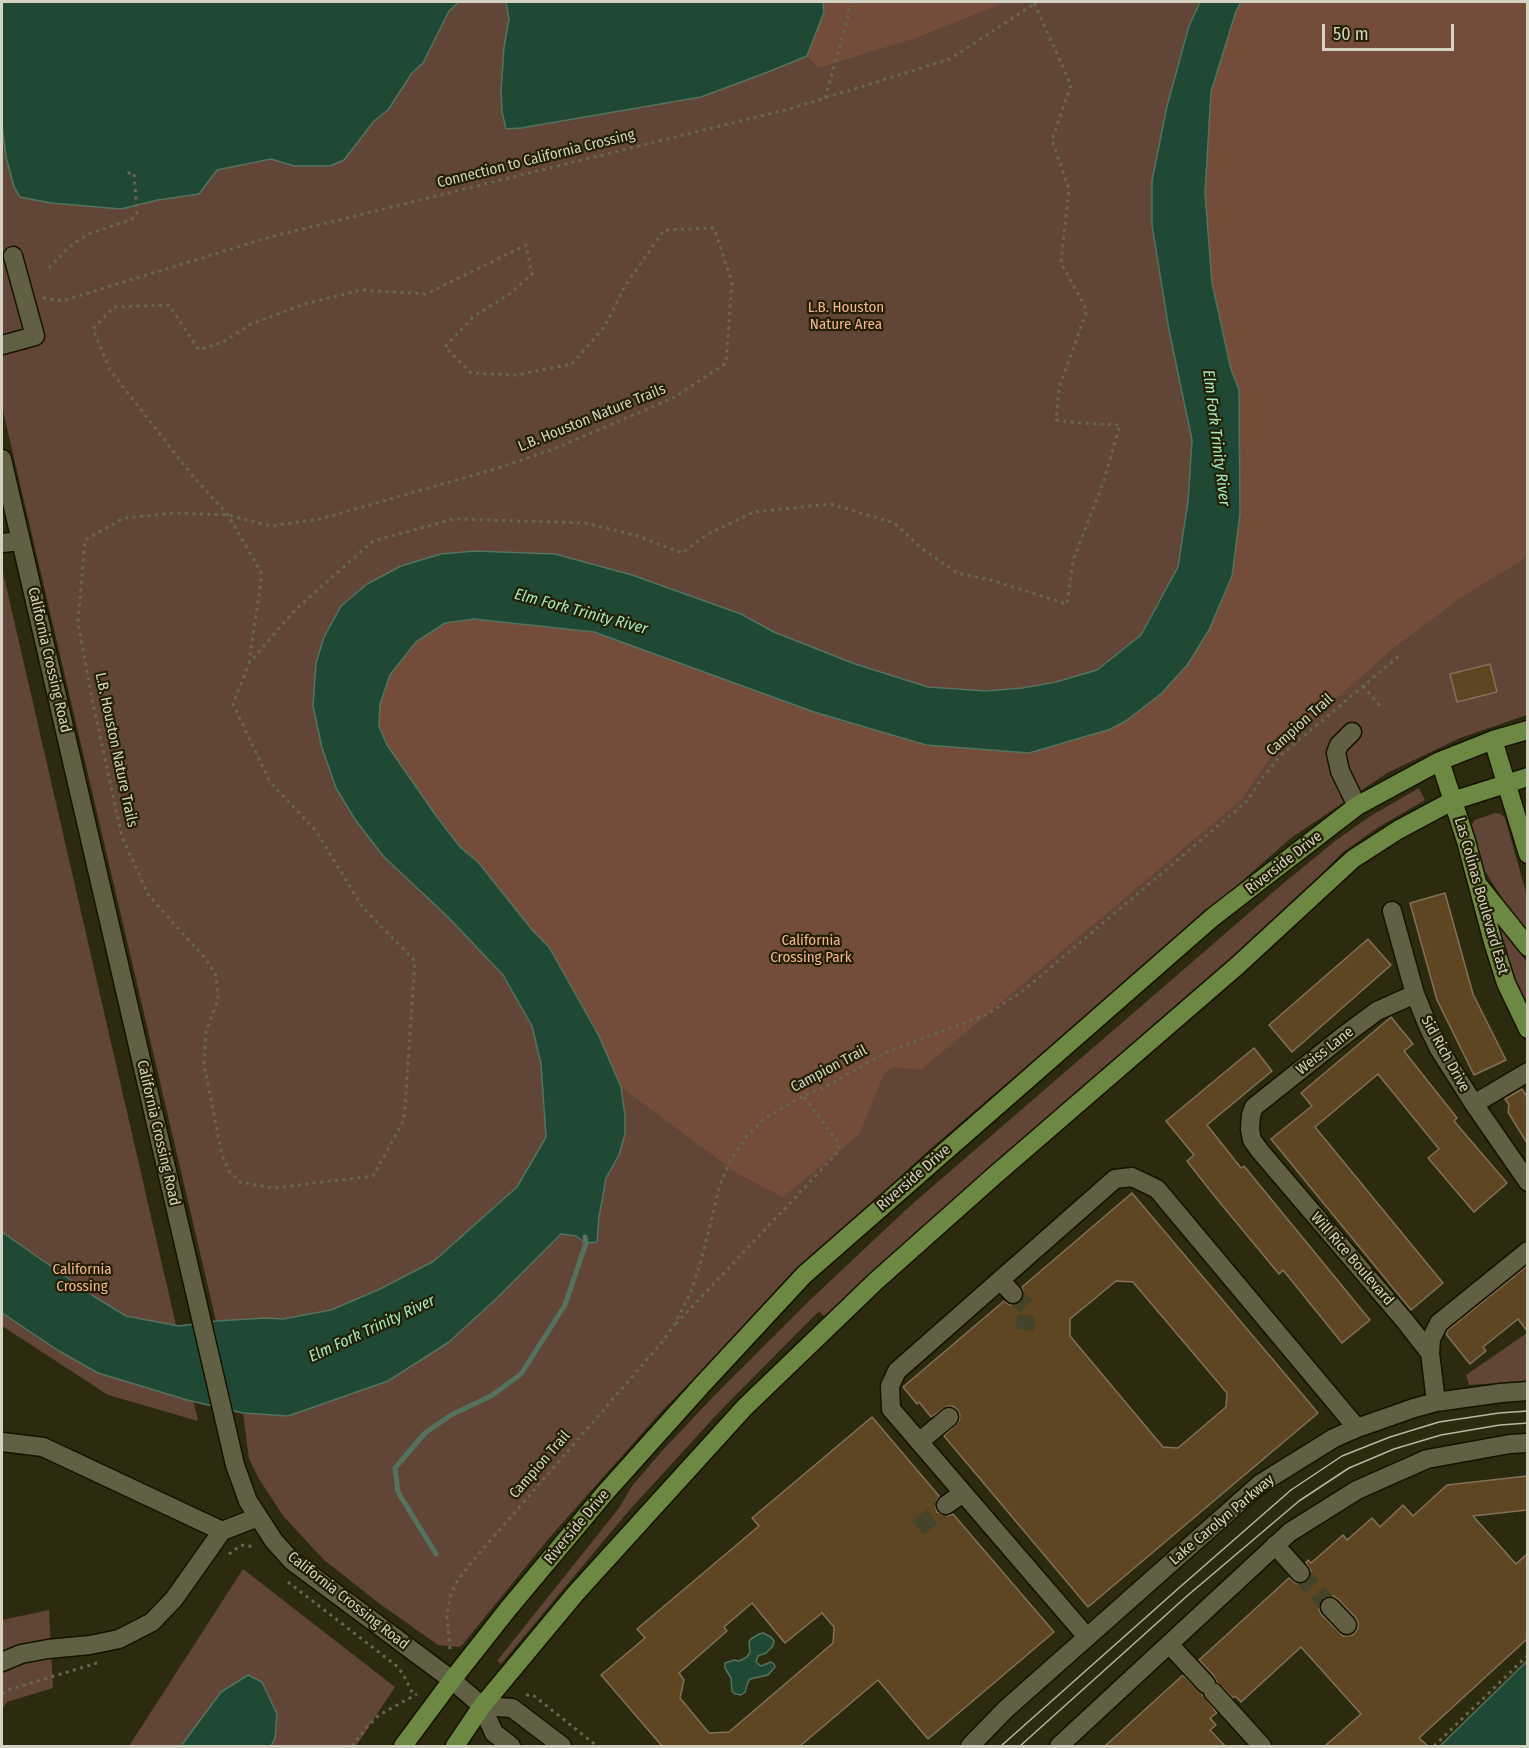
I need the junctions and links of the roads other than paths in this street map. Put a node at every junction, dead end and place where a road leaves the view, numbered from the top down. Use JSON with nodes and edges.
{"nodes":[{"id":1,"x":13,"y":256,"type":"dead end"},
{"id":2,"x":2,"y":345,"type":"edge"},
{"id":3,"x":2,"y":459,"type":"edge"},
{"id":4,"x":21,"y":541,"type":"junction"},
{"id":5,"x":2,"y":543,"type":"edge"},
{"id":6,"x":1527,"y":730,"type":"edge"},
{"id":7,"x":1352,"y":732,"type":"dead end"},
{"id":8,"x":1493,"y":740,"type":"junction"},
{"id":9,"x":1440,"y":760,"type":"junction"},
{"id":10,"x":1527,"y":777,"type":"edge"},
{"id":11,"x":1505,"y":783,"type":"junction"},
{"id":12,"x":1452,"y":801,"type":"junction"},
{"id":13,"x":1357,"y":806,"type":"junction"},
{"id":14,"x":1527,"y":854,"type":"edge"},
{"id":15,"x":1477,"y":883,"type":"junction"},
{"id":16,"x":1392,"y":911,"type":"dead end"},
{"id":17,"x":1527,"y":947,"type":"edge"},
{"id":18,"x":1415,"y":994,"type":"junction"},
{"id":19,"x":1527,"y":1029,"type":"edge"},
{"id":20,"x":1527,"y":1072,"type":"edge"},
{"id":21,"x":1474,"y":1104,"type":"junction"},
{"id":22,"x":1249,"y":1124,"type":"joint"},
{"id":23,"x":1527,"y":1182,"type":"edge"},
{"id":24,"x":1527,"y":1251,"type":"edge"},
{"id":25,"x":1000,"y":1280,"type":"junction"},
{"id":26,"x":1013,"y":1294,"type":"tunnel mouth"},
{"id":27,"x":1430,"y":1353,"type":"junction"},
{"id":28,"x":1527,"y":1391,"type":"edge"},
{"id":29,"x":1437,"y":1402,"type":"junction"},
{"id":30,"x":949,"y":1417,"type":"dead end"},
{"id":31,"x":1357,"y":1428,"type":"junction"},
{"id":32,"x":2,"y":1442,"type":"edge"},
{"id":33,"x":919,"y":1442,"type":"junction"},
{"id":34,"x":1527,"y":1443,"type":"edge"},
{"id":35,"x":963,"y":1493,"type":"junction"},
{"id":36,"x":946,"y":1505,"type":"tunnel mouth"},
{"id":37,"x":258,"y":1517,"type":"junction"},
{"id":38,"x":222,"y":1531,"type":"junction"},
{"id":39,"x":1275,"y":1545,"type":"junction"},
{"id":40,"x":1300,"y":1573,"type":"tunnel mouth"},
{"id":41,"x":1330,"y":1607,"type":"tunnel mouth"},
{"id":42,"x":1347,"y":1625,"type":"dead end"},
{"id":43,"x":1086,"y":1637,"type":"junction"},
{"id":44,"x":1169,"y":1644,"type":"junction"},
{"id":45,"x":2,"y":1662,"type":"edge"},
{"id":46,"x":452,"y":1680,"type":"junction"},
{"id":47,"x":482,"y":1706,"type":"junction"},
{"id":48,"x":403,"y":1746,"type":"edge"},
{"id":49,"x":455,"y":1746,"type":"edge"},
{"id":50,"x":511,"y":1746,"type":"edge"},
{"id":51,"x":562,"y":1746,"type":"edge"},
{"id":52,"x":970,"y":1746,"type":"edge"},
{"id":53,"x":1059,"y":1746,"type":"edge"},
{"id":54,"x":1262,"y":1746,"type":"edge"}],
"edges":[{"from":1,"to":2,"type":"street"},
{"from":3,"to":4,"type":"street","name":"California Crossing Road"},
{"from":4,"to":5,"type":"street"},
{"from":4,"to":37,"type":"street","name":"California Crossing Road"},
{"from":6,"to":8,"type":"main road","name":"Riverside Drive"},
{"from":7,"to":13,"type":"street"},
{"from":8,"to":9,"type":"main road","name":"Riverside Drive"},
{"from":8,"to":11,"type":"main road"},
{"from":9,"to":12,"type":"main road","name":"Las Colinas Boulevard East"},
{"from":9,"to":13,"type":"main road","name":"Riverside Drive"},
{"from":10,"to":11,"type":"main road"},
{"from":11,"to":12,"type":"main road"},
{"from":11,"to":14,"type":"main road"},
{"from":12,"to":15,"type":"main road","name":"Las Colinas Boulevard East"},
{"from":12,"to":47,"type":"main road"},
{"from":13,"to":46,"type":"main road","name":"Riverside Drive"},
{"from":15,"to":17,"type":"main road"},
{"from":15,"to":19,"type":"main road","name":"Las Colinas Boulevard East"},
{"from":16,"to":18,"type":"street","name":"Sid Rich Drive"},
{"from":18,"to":21,"type":"street","name":"Sid Rich Drive"},
{"from":18,"to":22,"type":"street","name":"Weiss Lane"},
{"from":20,"to":21,"type":"street"},
{"from":21,"to":23,"type":"street","name":"Sid Rich Drive"},
{"from":22,"to":27,"type":"street","name":"Will Rice Boulevard"},
{"from":24,"to":27,"type":"street"},
{"from":25,"to":26,"type":"street"},
{"from":25,"to":31,"type":"street"},
{"from":25,"to":33,"type":"street"},
{"from":27,"to":29,"type":"street","name":"Will Rice Boulevard"},
{"from":28,"to":29,"type":"street","name":"Lake Carolyn Parkway"},
{"from":29,"to":31,"type":"street","name":"Lake Carolyn Parkway"},
{"from":30,"to":33,"type":"street"},
{"from":31,"to":43,"type":"street","name":"Lake Carolyn Parkway"},
{"from":32,"to":38,"type":"street"},
{"from":33,"to":35,"type":"street"},
{"from":34,"to":39,"type":"street"},
{"from":35,"to":36,"type":"street"},
{"from":35,"to":43,"type":"street"},
{"from":37,"to":38,"type":"street"},
{"from":37,"to":46,"type":"street","name":"California Crossing Road"},
{"from":38,"to":45,"type":"street"},
{"from":39,"to":40,"type":"street"},
{"from":39,"to":44,"type":"street"},
{"from":41,"to":42,"type":"street"},
{"from":43,"to":52,"type":"street","name":"Lake Carolyn Parkway"},
{"from":44,"to":53,"type":"street"},
{"from":44,"to":54,"type":"street"},
{"from":46,"to":47,"type":"street","name":"California Crossing Road"},
{"from":46,"to":48,"type":"main road","name":"Riverside Drive"},
{"from":47,"to":49,"type":"main road"},
{"from":47,"to":50,"type":"street","name":"California Crossing Road"},
{"from":47,"to":51,"type":"street"}]}
